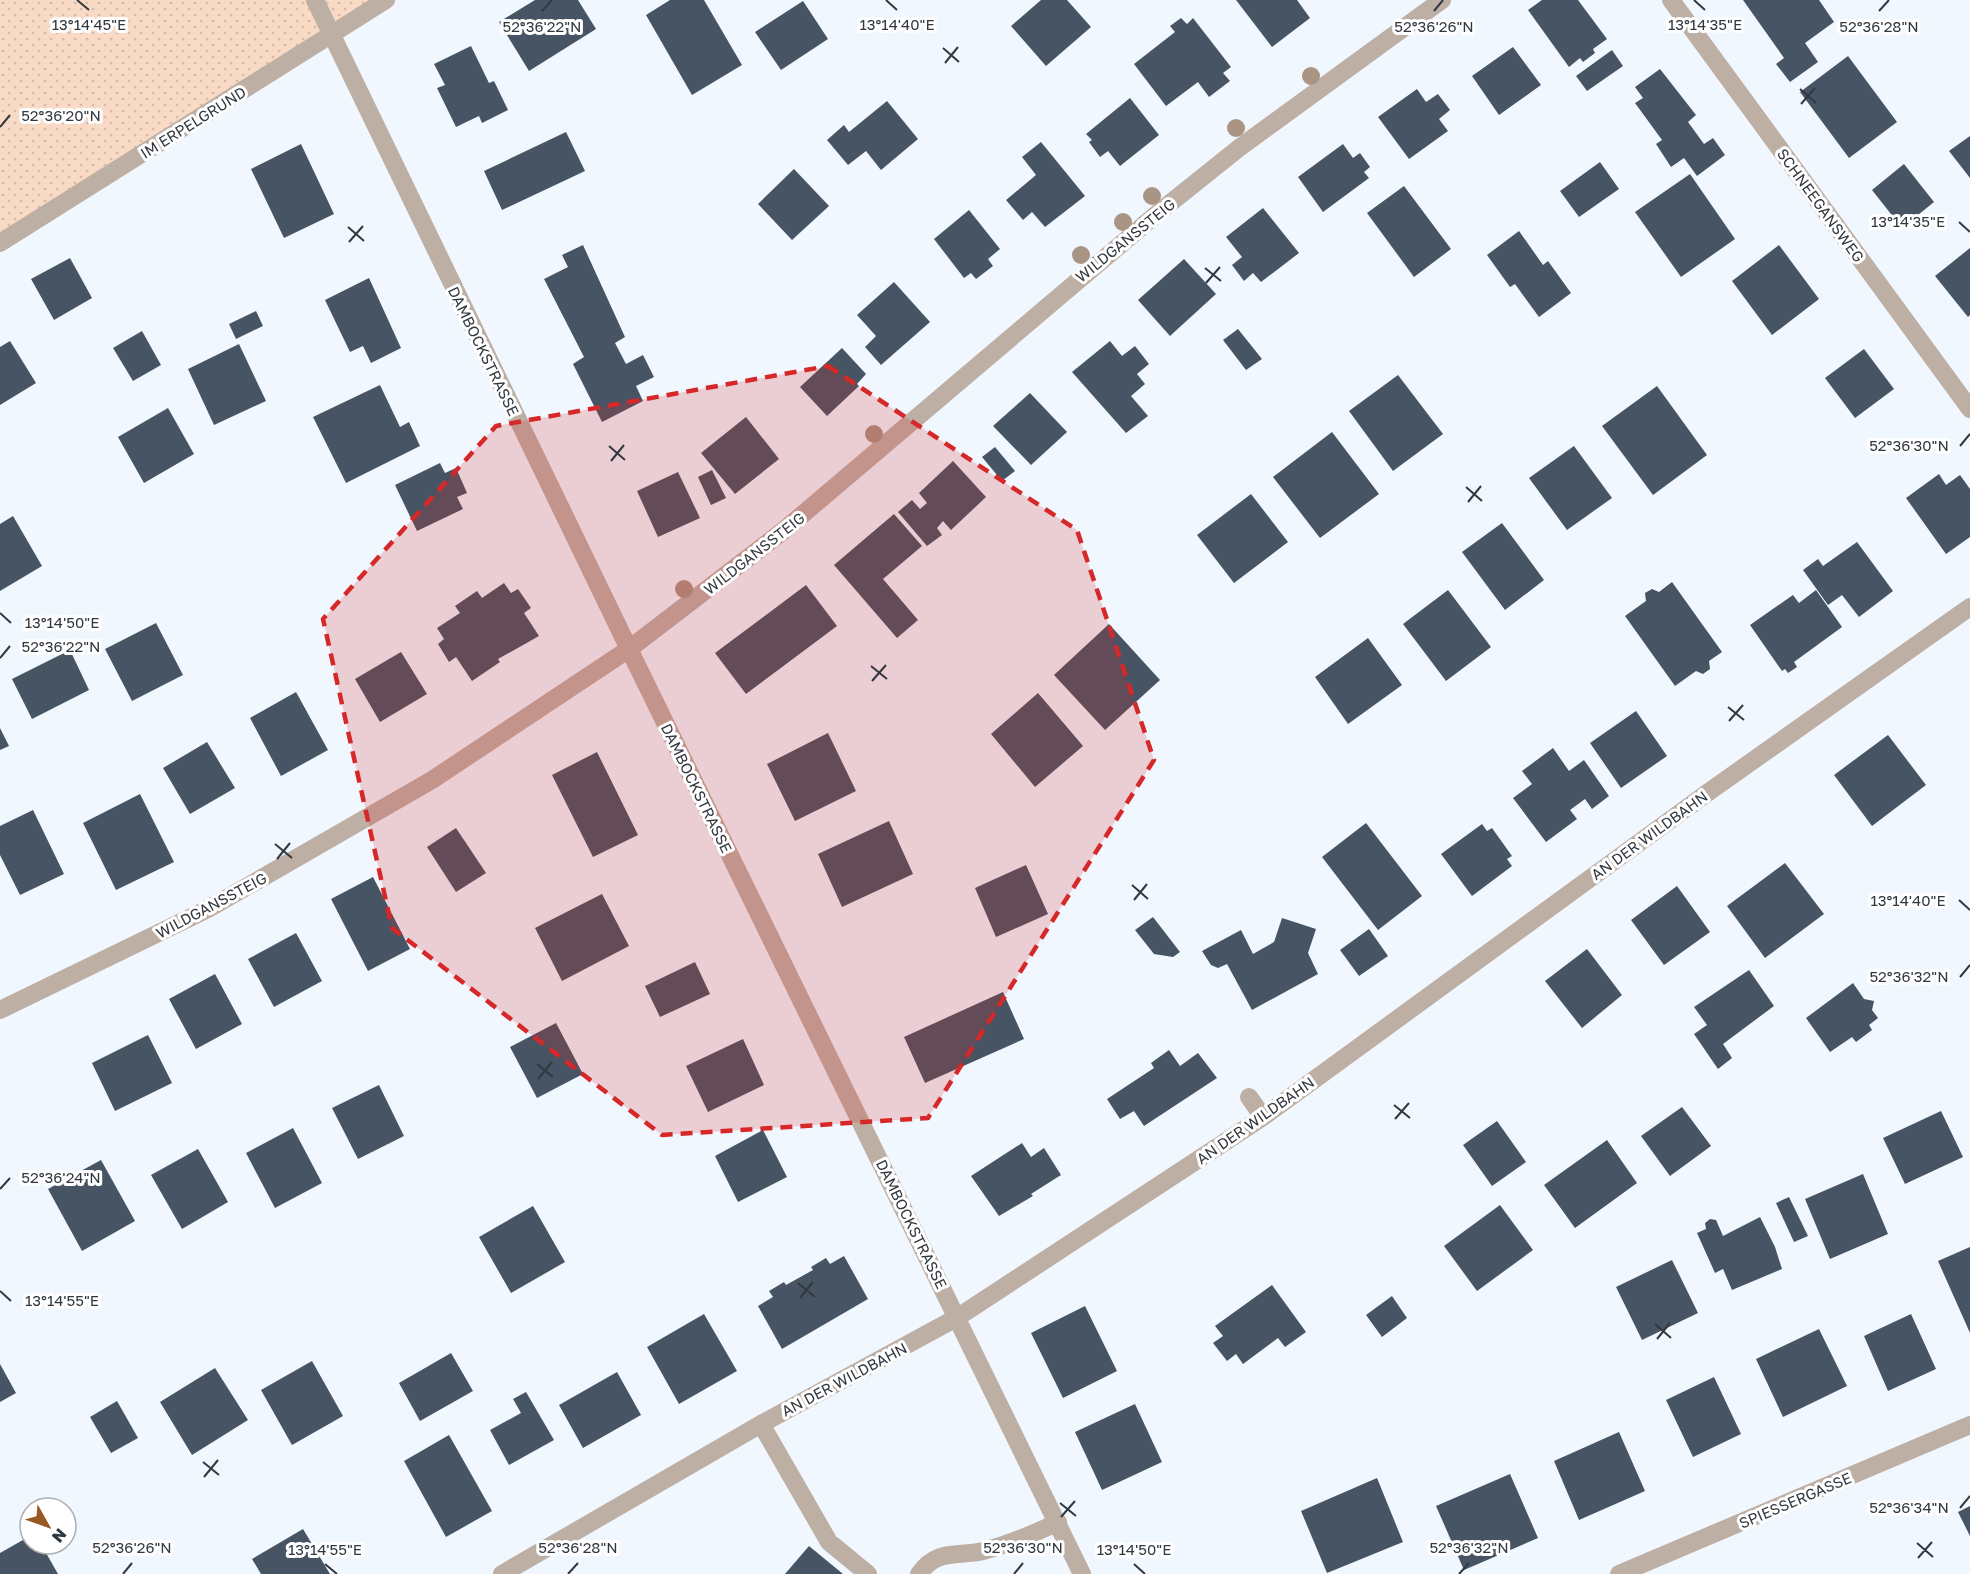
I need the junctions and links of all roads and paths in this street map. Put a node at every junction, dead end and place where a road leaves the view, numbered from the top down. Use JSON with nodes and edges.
{"nodes":[{"id":1,"x":315,"y":0,"type":"edge"},
{"id":2,"x":386,"y":0,"type":"edge"},
{"id":3,"x":1442,"y":0,"type":"edge"},
{"id":4,"x":1671,"y":0,"type":"edge"},
{"id":5,"x":332,"y":34,"type":"junction"},
{"id":6,"x":0,"y":243,"type":"edge"},
{"id":7,"x":1970,"y":409,"type":"edge"},
{"id":8,"x":1970,"y":606,"type":"edge"},
{"id":9,"x":629,"y":650,"type":"junction"},
{"id":10,"x":0,"y":1010,"type":"edge"},
{"id":11,"x":1249,"y":1096,"type":"dead end"},
{"id":12,"x":1263,"y":1117,"type":"junction"},
{"id":13,"x":958,"y":1317,"type":"junction"},
{"id":14,"x":761,"y":1424,"type":"junction"},
{"id":15,"x":1970,"y":1425,"type":"edge"},
{"id":16,"x":1058,"y":1522,"type":"junction"},
{"id":17,"x":502,"y":1574,"type":"edge"},
{"id":18,"x":868,"y":1574,"type":"edge"},
{"id":19,"x":919,"y":1574,"type":"edge"},
{"id":20,"x":1082,"y":1574,"type":"edge"},
{"id":21,"x":1619,"y":1574,"type":"edge"}],
"edges":[{"from":1,"to":5,"type":"street","name":"DAMBOCKSTRASSE"},
{"from":2,"to":5,"type":"street","name":"IM ERPELGRUND"},
{"from":3,"to":9,"type":"street","name":"WILDGANSSTEIG"},
{"from":4,"to":7,"type":"street","name":"SCHNEEGANSWEG"},
{"from":5,"to":6,"type":"street","name":"IM ERPELGRUND"},
{"from":5,"to":9,"type":"street","name":"DAMBOCKSTRASSE"},
{"from":8,"to":12,"type":"street","name":"AN DER WILDBAHN"},
{"from":9,"to":10,"type":"street","name":"WILDGANSSTEIG"},
{"from":9,"to":13,"type":"street","name":"DAMBOCKSTRASSE"},
{"from":11,"to":12,"type":"street"},
{"from":12,"to":13,"type":"street","name":"AN DER WILDBAHN"},
{"from":13,"to":14,"type":"street","name":"AN DER WILDBAHN"},
{"from":13,"to":16,"type":"street","name":"DAMBOCKSTRASSE"},
{"from":14,"to":17,"type":"street","name":"AN DER WILDBAHN"},
{"from":14,"to":18,"type":"street"},
{"from":15,"to":21,"type":"street","name":"SPIESSERGASSE"},
{"from":16,"to":19,"type":"street"},
{"from":16,"to":20,"type":"street","name":"DAMBOCKSTRASSE"}]}
